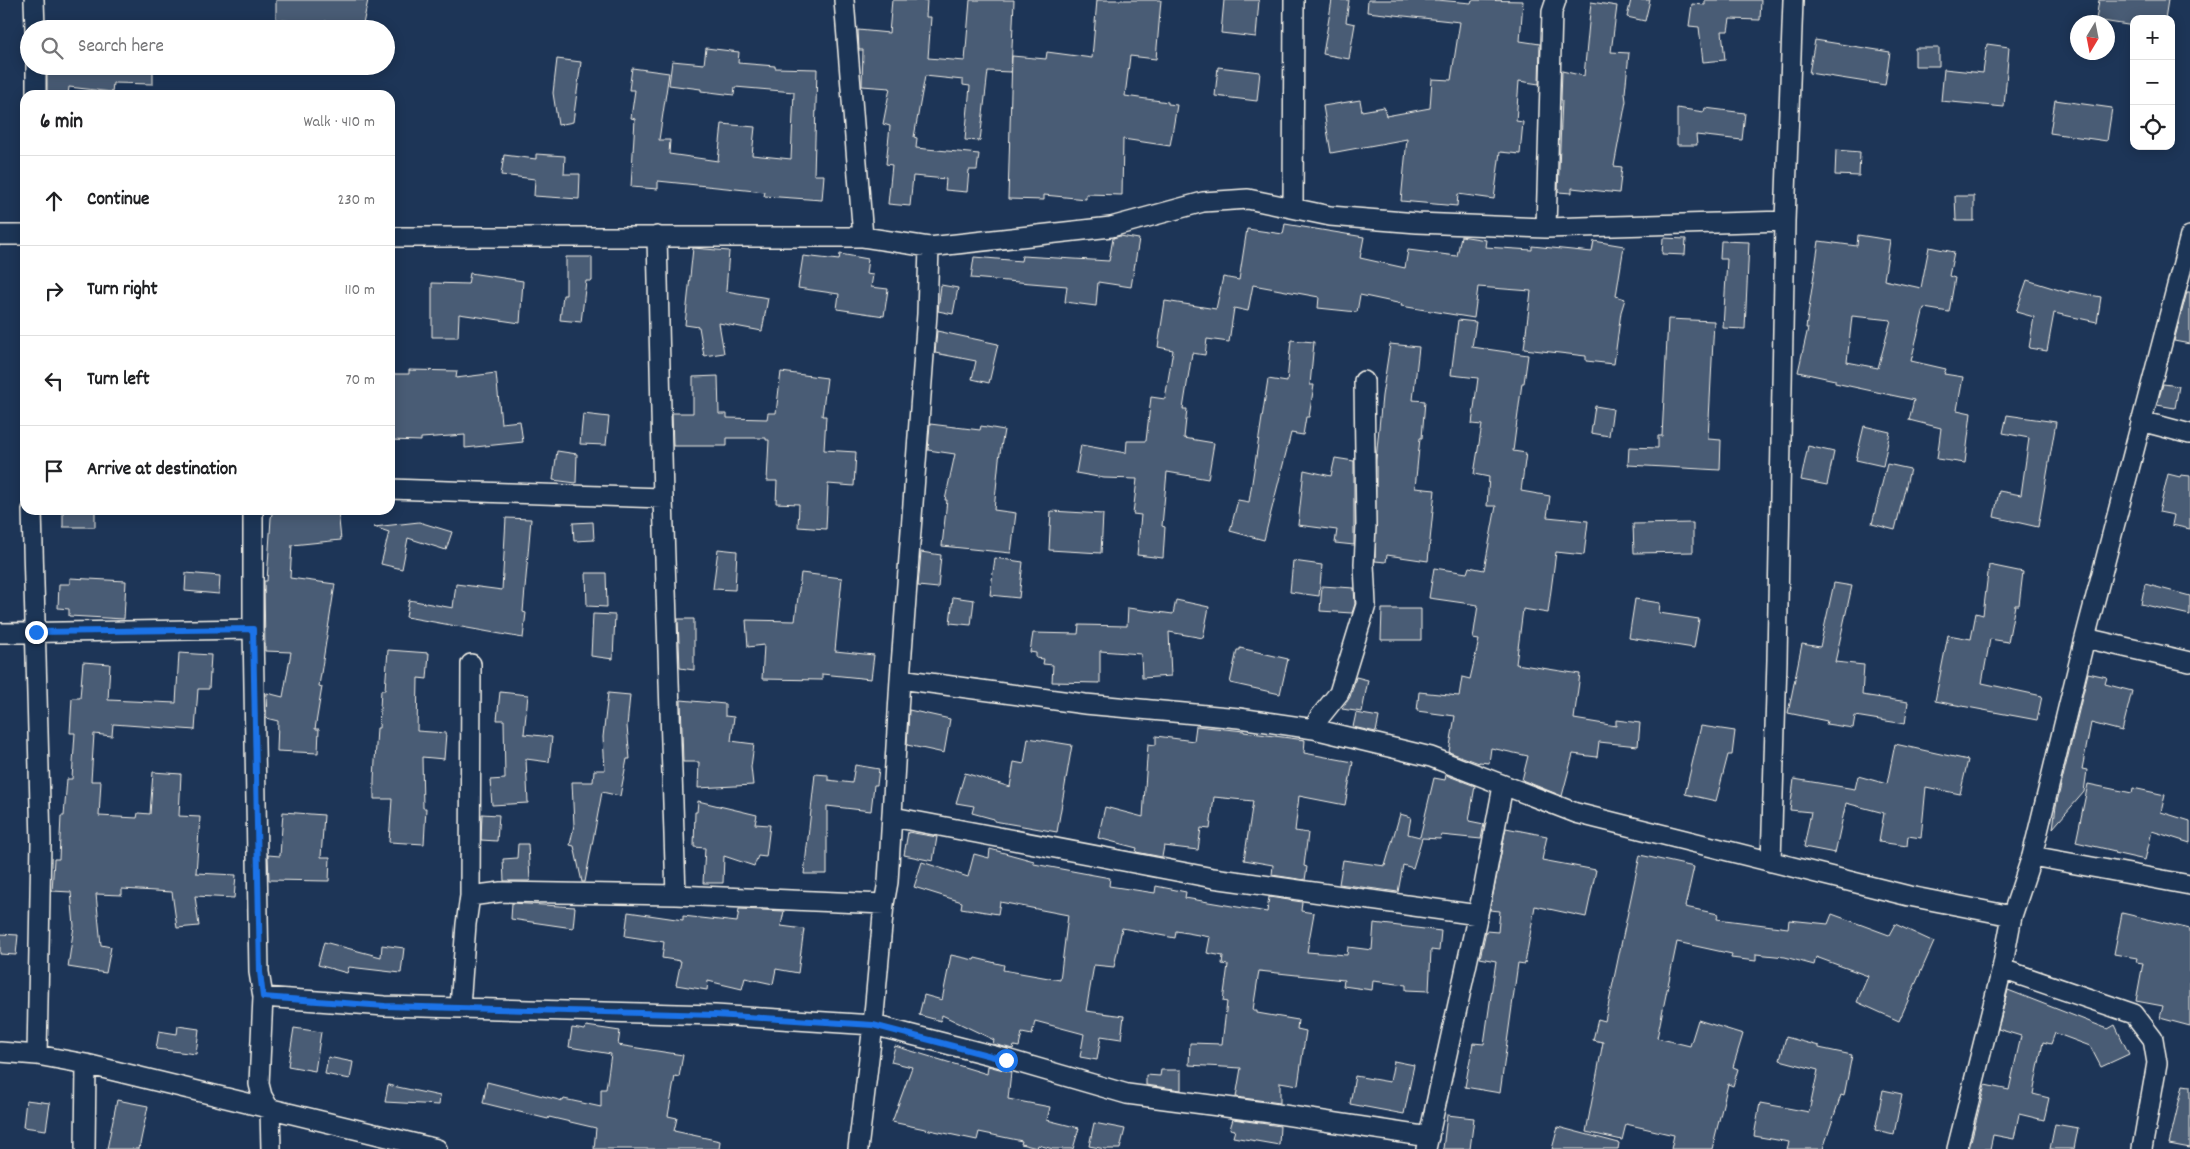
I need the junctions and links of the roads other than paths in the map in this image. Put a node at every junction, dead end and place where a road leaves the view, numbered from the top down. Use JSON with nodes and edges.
{"nodes":[{"id":1,"x":34,"y":0,"type":"edge"},
{"id":2,"x":844,"y":0,"type":"edge"},
{"id":3,"x":1294,"y":0,"type":"edge"},
{"id":4,"x":1556,"y":0,"type":"edge"},
{"id":5,"x":1793,"y":0,"type":"edge"},
{"id":6,"x":35,"y":20,"type":"edge"},
{"id":7,"x":36,"y":75,"type":"edge"},
{"id":8,"x":36,"y":90,"type":"edge"},
{"id":9,"x":1293,"y":207,"type":"junction"},
{"id":10,"x":1785,"y":221,"type":"junction"},
{"id":11,"x":1546,"y":228,"type":"junction"},
{"id":12,"x":0,"y":235,"type":"edge"},
{"id":13,"x":20,"y":235,"type":"edge"},
{"id":14,"x":657,"y":236,"type":"junction"},
{"id":15,"x":2190,"y":236,"type":"edge"},
{"id":16,"x":395,"y":237,"type":"edge"},
{"id":17,"x":863,"y":237,"type":"junction"},
{"id":18,"x":929,"y":247,"type":"junction"},
{"id":19,"x":1364,"y":381,"type":"dead end"},
{"id":20,"x":2142,"y":421,"type":"junction"},
{"id":21,"x":2190,"y":434,"type":"edge"},
{"id":22,"x":395,"y":489,"type":"edge"},
{"id":23,"x":663,"y":498,"type":"junction"},
{"id":24,"x":32,"y":515,"type":"edge"},
{"id":25,"x":253,"y":515,"type":"edge"},
{"id":26,"x":253,"y":629,"type":"junction"},
{"id":27,"x":36,"y":632,"type":"junction"},
{"id":28,"x":0,"y":633,"type":"edge"},
{"id":29,"x":2086,"y":638,"type":"junction"},
{"id":30,"x":2190,"y":662,"type":"edge"},
{"id":31,"x":471,"y":664,"type":"dead end"},
{"id":32,"x":900,"y":679,"type":"junction"},
{"id":33,"x":1314,"y":730,"type":"junction"},
{"id":34,"x":1503,"y":786,"type":"junction"},
{"id":35,"x":893,"y":817,"type":"junction"},
{"id":36,"x":2032,"y":856,"type":"junction"},
{"id":37,"x":1771,"y":862,"type":"junction"},
{"id":38,"x":2190,"y":885,"type":"edge"},
{"id":39,"x":676,"y":895,"type":"junction"},
{"id":40,"x":470,"y":896,"type":"junction"},
{"id":41,"x":884,"y":904,"type":"junction"},
{"id":42,"x":1478,"y":916,"type":"junction"},
{"id":43,"x":2012,"y":916,"type":"junction"},
{"id":44,"x":2002,"y":969,"type":"junction"},
{"id":45,"x":263,"y":997,"type":"junction"},
{"id":46,"x":460,"y":1007,"type":"junction"},
{"id":47,"x":873,"y":1025,"type":"junction"},
{"id":48,"x":0,"y":1052,"type":"edge"},
{"id":49,"x":36,"y":1055,"type":"junction"},
{"id":50,"x":86,"y":1064,"type":"junction"},
{"id":51,"x":270,"y":1110,"type":"junction"},
{"id":52,"x":1428,"y":1143,"type":"edge"},
{"id":53,"x":84,"y":1149,"type":"edge"},
{"id":54,"x":271,"y":1149,"type":"edge"},
{"id":55,"x":436,"y":1149,"type":"edge"},
{"id":56,"x":858,"y":1149,"type":"edge"},
{"id":57,"x":1957,"y":1149,"type":"edge"},
{"id":58,"x":2142,"y":1149,"type":"edge"}],
"edges":[{"from":1,"to":6,"type":"street"},
{"from":2,"to":17,"type":"street"},
{"from":3,"to":9,"type":"street"},
{"from":4,"to":11,"type":"street"},
{"from":5,"to":10,"type":"street"},
{"from":7,"to":8,"type":"street"},
{"from":9,"to":11,"type":"street"},
{"from":9,"to":18,"type":"street"},
{"from":10,"to":11,"type":"street"},
{"from":10,"to":37,"type":"street"},
{"from":12,"to":13,"type":"street"},
{"from":14,"to":16,"type":"street"},
{"from":14,"to":17,"type":"street"},
{"from":14,"to":23,"type":"street"},
{"from":15,"to":20,"type":"street"},
{"from":17,"to":18,"type":"street"},
{"from":18,"to":32,"type":"street"},
{"from":19,"to":33,"type":"street"},
{"from":20,"to":21,"type":"street"},
{"from":20,"to":29,"type":"street"},
{"from":22,"to":23,"type":"street"},
{"from":23,"to":39,"type":"street"},
{"from":24,"to":27,"type":"street"},
{"from":25,"to":26,"type":"street"},
{"from":26,"to":27,"type":"street"},
{"from":26,"to":45,"type":"street"},
{"from":27,"to":28,"type":"street"},
{"from":27,"to":49,"type":"street"},
{"from":29,"to":30,"type":"street"},
{"from":29,"to":36,"type":"street"},
{"from":31,"to":40,"type":"street"},
{"from":32,"to":33,"type":"street"},
{"from":32,"to":35,"type":"street"},
{"from":33,"to":34,"type":"street"},
{"from":34,"to":37,"type":"street"},
{"from":34,"to":42,"type":"street"},
{"from":35,"to":41,"type":"street"},
{"from":35,"to":42,"type":"street"},
{"from":36,"to":38,"type":"street"},
{"from":36,"to":43,"type":"street"},
{"from":37,"to":43,"type":"street"},
{"from":39,"to":40,"type":"street"},
{"from":39,"to":41,"type":"street"},
{"from":40,"to":46,"type":"street"},
{"from":41,"to":47,"type":"street"},
{"from":42,"to":52,"type":"street"},
{"from":43,"to":44,"type":"street"},
{"from":44,"to":57,"type":"street"},
{"from":44,"to":58,"type":"street"},
{"from":45,"to":46,"type":"street"},
{"from":45,"to":51,"type":"street"},
{"from":46,"to":47,"type":"street"},
{"from":47,"to":52,"type":"street"},
{"from":47,"to":56,"type":"street"},
{"from":48,"to":49,"type":"street"},
{"from":49,"to":50,"type":"street"},
{"from":50,"to":51,"type":"street"},
{"from":50,"to":53,"type":"street"},
{"from":51,"to":54,"type":"street"},
{"from":51,"to":55,"type":"street"}]}
